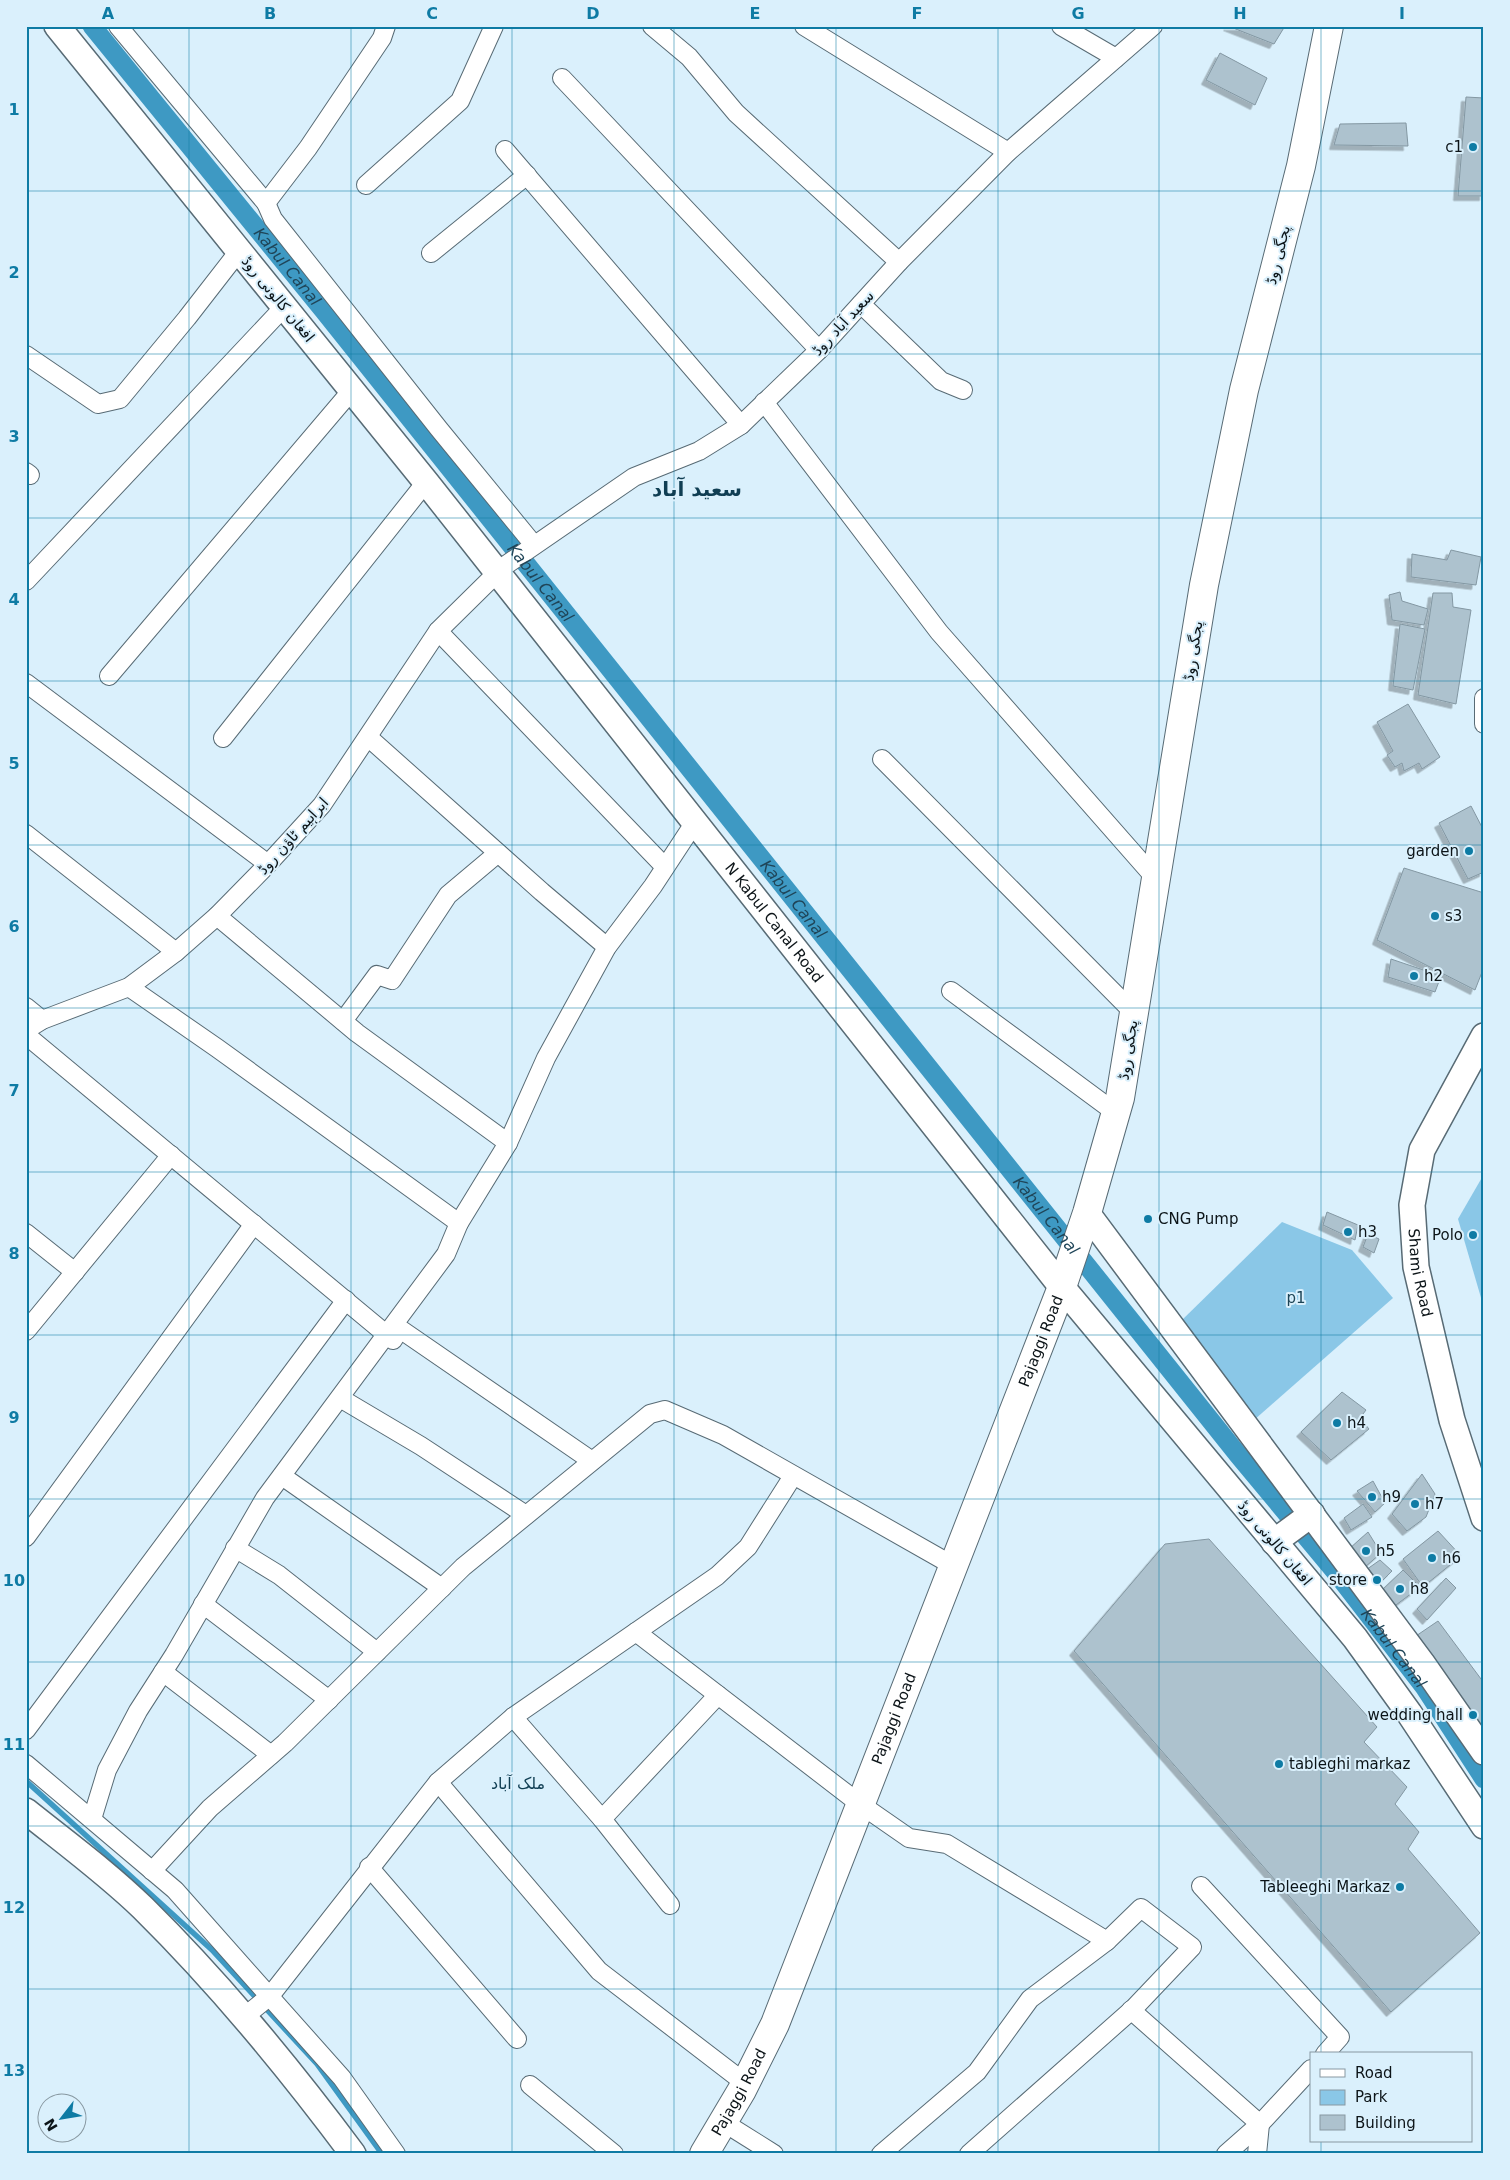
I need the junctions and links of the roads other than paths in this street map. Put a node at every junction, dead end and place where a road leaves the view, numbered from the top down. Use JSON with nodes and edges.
{"nodes":[{"id":1,"x":56,"y":26,"type":"edge"},
{"id":2,"x":118,"y":26,"type":"edge"},
{"id":3,"x":386,"y":26,"type":"edge"},
{"id":4,"x":494,"y":26,"type":"edge"},
{"id":5,"x":652,"y":26,"type":"edge"},
{"id":6,"x":804,"y":26,"type":"edge"},
{"id":7,"x":1061,"y":26,"type":"edge"},
{"id":8,"x":1153,"y":26,"type":"edge"},
{"id":9,"x":1329,"y":26,"type":"edge"},
{"id":10,"x":1116,"y":58,"type":"junction"},
{"id":11,"x":562,"y":78,"type":"dead end"},
{"id":12,"x":505,"y":150,"type":"dead end"},
{"id":13,"x":1008,"y":152,"type":"junction"},
{"id":14,"x":527,"y":175,"type":"junction"},
{"id":15,"x":366,"y":185,"type":"dead end"},
{"id":16,"x":266,"y":203,"type":"junction"},
{"id":17,"x":239,"y":250,"type":"junction"},
{"id":18,"x":431,"y":253,"type":"dead end"},
{"id":19,"x":899,"y":262,"type":"junction"},
{"id":20,"x":861,"y":304,"type":"junction"},
{"id":21,"x":284,"y":307,"type":"junction"},
{"id":22,"x":819,"y":350,"type":"junction"},
{"id":23,"x":26,"y":355,"type":"edge"},
{"id":24,"x":352,"y":390,"type":"junction"},
{"id":25,"x":963,"y":390,"type":"dead end"},
{"id":26,"x":764,"y":402,"type":"junction"},
{"id":27,"x":741,"y":425,"type":"junction"},
{"id":28,"x":426,"y":482,"type":"junction"},
{"id":29,"x":534,"y":544,"type":"junction"},
{"id":30,"x":501,"y":570,"type":"junction"},
{"id":31,"x":26,"y":581,"type":"edge"},
{"id":32,"x":438,"y":631,"type":"junction"},
{"id":33,"x":109,"y":676,"type":"dead end"},
{"id":34,"x":26,"y":683,"type":"edge"},
{"id":35,"x":1484,"y":698,"type":"edge"},
{"id":36,"x":1484,"y":724,"type":"edge"},
{"id":37,"x":223,"y":738,"type":"dead end"},
{"id":38,"x":368,"y":738,"type":"junction"},
{"id":39,"x":882,"y":759,"type":"dead end"},
{"id":40,"x":695,"y":822,"type":"junction"},
{"id":41,"x":26,"y":834,"type":"edge"},
{"id":42,"x":498,"y":853,"type":"junction"},
{"id":43,"x":268,"y":864,"type":"junction"},
{"id":44,"x":666,"y":867,"type":"junction"},
{"id":45,"x":1156,"y":879,"type":"junction"},
{"id":46,"x":217,"y":916,"type":"junction"},
{"id":47,"x":607,"y":947,"type":"junction"},
{"id":48,"x":176,"y":952,"type":"junction"},
{"id":49,"x":129,"y":987,"type":"junction"},
{"id":50,"x":951,"y":991,"type":"dead end"},
{"id":51,"x":26,"y":1007,"type":"edge"},
{"id":52,"x":1134,"y":1014,"type":"junction"},
{"id":53,"x":42,"y":1020,"type":"junction"},
{"id":54,"x":343,"y":1021,"type":"junction"},
{"id":55,"x":26,"y":1030,"type":"edge"},
{"id":56,"x":26,"y":1035,"type":"edge"},
{"id":57,"x":1484,"y":1036,"type":"edge"},
{"id":58,"x":1116,"y":1113,"type":"junction"},
{"id":59,"x":508,"y":1143,"type":"junction"},
{"id":60,"x":171,"y":1155,"type":"junction"},
{"id":61,"x":1084,"y":1222,"type":"junction"},
{"id":62,"x":459,"y":1223,"type":"junction"},
{"id":63,"x":254,"y":1224,"type":"junction"},
{"id":64,"x":26,"y":1233,"type":"edge"},
{"id":65,"x":75,"y":1272,"type":"junction"},
{"id":66,"x":1060,"y":1280,"type":"junction"},
{"id":67,"x":346,"y":1300,"type":"junction"},
{"id":68,"x":26,"y":1331,"type":"edge"},
{"id":69,"x":387,"y":1334,"type":"junction"},
{"id":70,"x":340,"y":1398,"type":"junction"},
{"id":71,"x":592,"y":1461,"type":"junction"},
{"id":72,"x":282,"y":1476,"type":"junction"},
{"id":73,"x":793,"y":1476,"type":"junction"},
{"id":74,"x":526,"y":1515,"type":"junction"},
{"id":75,"x":1484,"y":1518,"type":"edge"},
{"id":76,"x":1292,"y":1528,"type":"junction"},
{"id":77,"x":26,"y":1537,"type":"edge"},
{"id":78,"x":235,"y":1548,"type":"junction"},
{"id":79,"x":952,"y":1565,"type":"junction"},
{"id":80,"x":442,"y":1588,"type":"junction"},
{"id":81,"x":203,"y":1604,"type":"junction"},
{"id":82,"x":636,"y":1632,"type":"junction"},
{"id":83,"x":377,"y":1652,"type":"junction"},
{"id":84,"x":163,"y":1672,"type":"junction"},
{"id":85,"x":718,"y":1695,"type":"junction"},
{"id":86,"x":329,"y":1700,"type":"junction"},
{"id":87,"x":513,"y":1718,"type":"junction"},
{"id":88,"x":26,"y":1730,"type":"edge"},
{"id":89,"x":1484,"y":1752,"type":"edge"},
{"id":90,"x":271,"y":1755,"type":"junction"},
{"id":91,"x":26,"y":1764,"type":"edge"},
{"id":92,"x":438,"y":1782,"type":"junction"},
{"id":93,"x":860,"y":1804,"type":"junction"},
{"id":94,"x":26,"y":1811,"type":"edge"},
{"id":95,"x":602,"y":1819,"type":"junction"},
{"id":96,"x":92,"y":1820,"type":"junction"},
{"id":97,"x":1484,"y":1826,"type":"edge"},
{"id":98,"x":369,"y":1867,"type":"junction"},
{"id":99,"x":152,"y":1871,"type":"junction"},
{"id":100,"x":1201,"y":1886,"type":"dead end"},
{"id":101,"x":670,"y":1905,"type":"dead end"},
{"id":102,"x":1107,"y":1941,"type":"junction"},
{"id":103,"x":267,"y":1998,"type":"junction"},
{"id":104,"x":1131,"y":2010,"type":"junction"},
{"id":105,"x":246,"y":2016,"type":"junction"},
{"id":106,"x":517,"y":2039,"type":"dead end"},
{"id":107,"x":1327,"y":2052,"type":"edge"},
{"id":108,"x":1310,"y":2069,"type":"edge"},
{"id":109,"x":745,"y":2083,"type":"junction"},
{"id":110,"x":530,"y":2085,"type":"dead end"},
{"id":111,"x":723,"y":2122,"type":"junction"},
{"id":112,"x":1260,"y":2124,"type":"junction"},
{"id":113,"x":976,"y":2151,"type":"edge"},
{"id":114,"x":353,"y":2154,"type":"edge"},
{"id":115,"x":396,"y":2154,"type":"edge"},
{"id":116,"x":614,"y":2154,"type":"edge"},
{"id":117,"x":704,"y":2154,"type":"edge"},
{"id":118,"x":774,"y":2154,"type":"edge"},
{"id":119,"x":881,"y":2154,"type":"edge"},
{"id":120,"x":1226,"y":2154,"type":"edge"},
{"id":121,"x":1257,"y":2154,"type":"edge"}],
"edges":[{"from":1,"to":17,"type":"main road","name":"افغان کالونی روڈ"},
{"from":2,"to":16,"type":"street"},
{"from":3,"to":16,"type":"street"},
{"from":4,"to":15,"type":"street"},
{"from":5,"to":19,"type":"street"},
{"from":6,"to":13,"type":"street"},
{"from":7,"to":10,"type":"street"},
{"from":8,"to":10,"type":"street","name":"سعید آباد روڈ"},
{"from":9,"to":45,"type":"main road","name":"پجگی روڈ"},
{"from":10,"to":13,"type":"street","name":"سعید آباد روڈ"},
{"from":11,"to":22,"type":"street"},
{"from":12,"to":14,"type":"street"},
{"from":13,"to":19,"type":"street","name":"سعید آباد روڈ"},
{"from":14,"to":18,"type":"street"},
{"from":14,"to":27,"type":"street"},
{"from":16,"to":29,"type":"street"},
{"from":17,"to":21,"type":"main road","name":"افغان کالونی روڈ"},
{"from":17,"to":23,"type":"street"},
{"from":19,"to":20,"type":"street","name":"سعید آباد روڈ"},
{"from":20,"to":22,"type":"street","name":"سعید آباد روڈ"},
{"from":20,"to":25,"type":"street"},
{"from":21,"to":24,"type":"main road","name":"افغان کالونی روڈ"},
{"from":21,"to":31,"type":"street"},
{"from":22,"to":26,"type":"street","name":"سعید آباد روڈ"},
{"from":24,"to":28,"type":"main road","name":"افغان کالونی روڈ"},
{"from":24,"to":33,"type":"street"},
{"from":26,"to":27,"type":"street","name":"سعید آباد روڈ"},
{"from":26,"to":45,"type":"street"},
{"from":27,"to":29,"type":"street","name":"سعید آباد روڈ"},
{"from":28,"to":30,"type":"main road","name":"افغان کالونی روڈ"},
{"from":28,"to":37,"type":"street"},
{"from":29,"to":30,"type":"street","name":"سعید آباد روڈ"},
{"from":30,"to":32,"type":"street","name":"ابراہیم ٹاؤن روڈ"},
{"from":30,"to":40,"type":"main road","name":"N Kabul Canal Road"},
{"from":32,"to":38,"type":"street","name":"ابراہیم ٹاؤن روڈ"},
{"from":32,"to":44,"type":"street"},
{"from":34,"to":43,"type":"street"},
{"from":35,"to":36,"type":"street"},
{"from":38,"to":42,"type":"street"},
{"from":38,"to":43,"type":"street","name":"ابراہیم ٹاؤن روڈ"},
{"from":39,"to":52,"type":"street"},
{"from":40,"to":44,"type":"street"},
{"from":40,"to":66,"type":"main road","name":"N Kabul Canal Road"},
{"from":41,"to":48,"type":"street"},
{"from":42,"to":47,"type":"street"},
{"from":42,"to":54,"type":"street"},
{"from":43,"to":46,"type":"street","name":"ابراہیم ٹاؤن روڈ"},
{"from":44,"to":47,"type":"street"},
{"from":45,"to":52,"type":"main road","name":"پجگی روڈ"},
{"from":46,"to":48,"type":"street","name":"ابراہیم ٹاؤن روڈ"},
{"from":46,"to":54,"type":"street"},
{"from":47,"to":59,"type":"street"},
{"from":48,"to":49,"type":"street","name":"ابراہیم ٹاؤن روڈ"},
{"from":49,"to":53,"type":"street","name":"ابراہیم ٹاؤن روڈ"},
{"from":49,"to":62,"type":"street"},
{"from":50,"to":58,"type":"street"},
{"from":51,"to":53,"type":"street"},
{"from":52,"to":58,"type":"main road","name":"پجگی روڈ"},
{"from":53,"to":55,"type":"street","name":"ابراہیم ٹاؤن روڈ"},
{"from":54,"to":59,"type":"street"},
{"from":56,"to":60,"type":"street"},
{"from":57,"to":75,"type":"main road","name":"Shami Road"},
{"from":58,"to":61,"type":"main road","name":"پجگی روڈ"},
{"from":59,"to":62,"type":"street"},
{"from":60,"to":63,"type":"street"},
{"from":60,"to":65,"type":"street"},
{"from":61,"to":66,"type":"main road","name":"پجگی روڈ"},
{"from":61,"to":76,"type":"main road"},
{"from":62,"to":69,"type":"street"},
{"from":63,"to":67,"type":"street"},
{"from":63,"to":77,"type":"street"},
{"from":64,"to":65,"type":"street"},
{"from":65,"to":68,"type":"street"},
{"from":66,"to":76,"type":"main road","name":"افغان کالونی روڈ"},
{"from":66,"to":79,"type":"main road","name":"Pajaggi Road"},
{"from":67,"to":69,"type":"street"},
{"from":67,"to":88,"type":"street"},
{"from":69,"to":70,"type":"street"},
{"from":69,"to":71,"type":"street"},
{"from":70,"to":72,"type":"street"},
{"from":70,"to":74,"type":"street"},
{"from":71,"to":73,"type":"street"},
{"from":71,"to":74,"type":"street"},
{"from":72,"to":78,"type":"street"},
{"from":72,"to":80,"type":"street"},
{"from":73,"to":79,"type":"street"},
{"from":73,"to":82,"type":"street"},
{"from":74,"to":80,"type":"street"},
{"from":76,"to":89,"type":"main road"},
{"from":76,"to":97,"type":"main road","name":"افغان کالونی روڈ"},
{"from":78,"to":81,"type":"street"},
{"from":78,"to":83,"type":"street"},
{"from":79,"to":93,"type":"main road","name":"Pajaggi Road"},
{"from":80,"to":83,"type":"street"},
{"from":81,"to":84,"type":"street"},
{"from":81,"to":86,"type":"street"},
{"from":82,"to":85,"type":"street"},
{"from":82,"to":87,"type":"street"},
{"from":83,"to":86,"type":"street"},
{"from":84,"to":90,"type":"street"},
{"from":84,"to":96,"type":"street"},
{"from":85,"to":93,"type":"street"},
{"from":85,"to":95,"type":"street"},
{"from":86,"to":90,"type":"street"},
{"from":87,"to":92,"type":"street"},
{"from":87,"to":95,"type":"street"},
{"from":90,"to":99,"type":"street"},
{"from":91,"to":96,"type":"street"},
{"from":92,"to":98,"type":"street"},
{"from":92,"to":109,"type":"street"},
{"from":93,"to":102,"type":"street"},
{"from":93,"to":109,"type":"main road","name":"Pajaggi Road"},
{"from":94,"to":105,"type":"main road"},
{"from":95,"to":101,"type":"street"},
{"from":96,"to":99,"type":"street"},
{"from":98,"to":103,"type":"street"},
{"from":98,"to":106,"type":"street"},
{"from":99,"to":103,"type":"street"},
{"from":100,"to":107,"type":"street"},
{"from":102,"to":104,"type":"street"},
{"from":102,"to":119,"type":"street"},
{"from":103,"to":105,"type":"street"},
{"from":103,"to":115,"type":"street"},
{"from":104,"to":112,"type":"street"},
{"from":104,"to":113,"type":"street"},
{"from":105,"to":114,"type":"main road"},
{"from":108,"to":112,"type":"street"},
{"from":109,"to":111,"type":"main road","name":"Pajaggi Road"},
{"from":110,"to":116,"type":"street"},
{"from":111,"to":117,"type":"main road","name":"Pajaggi Road"},
{"from":111,"to":118,"type":"street"},
{"from":112,"to":120,"type":"street"},
{"from":112,"to":121,"type":"street"}]}
